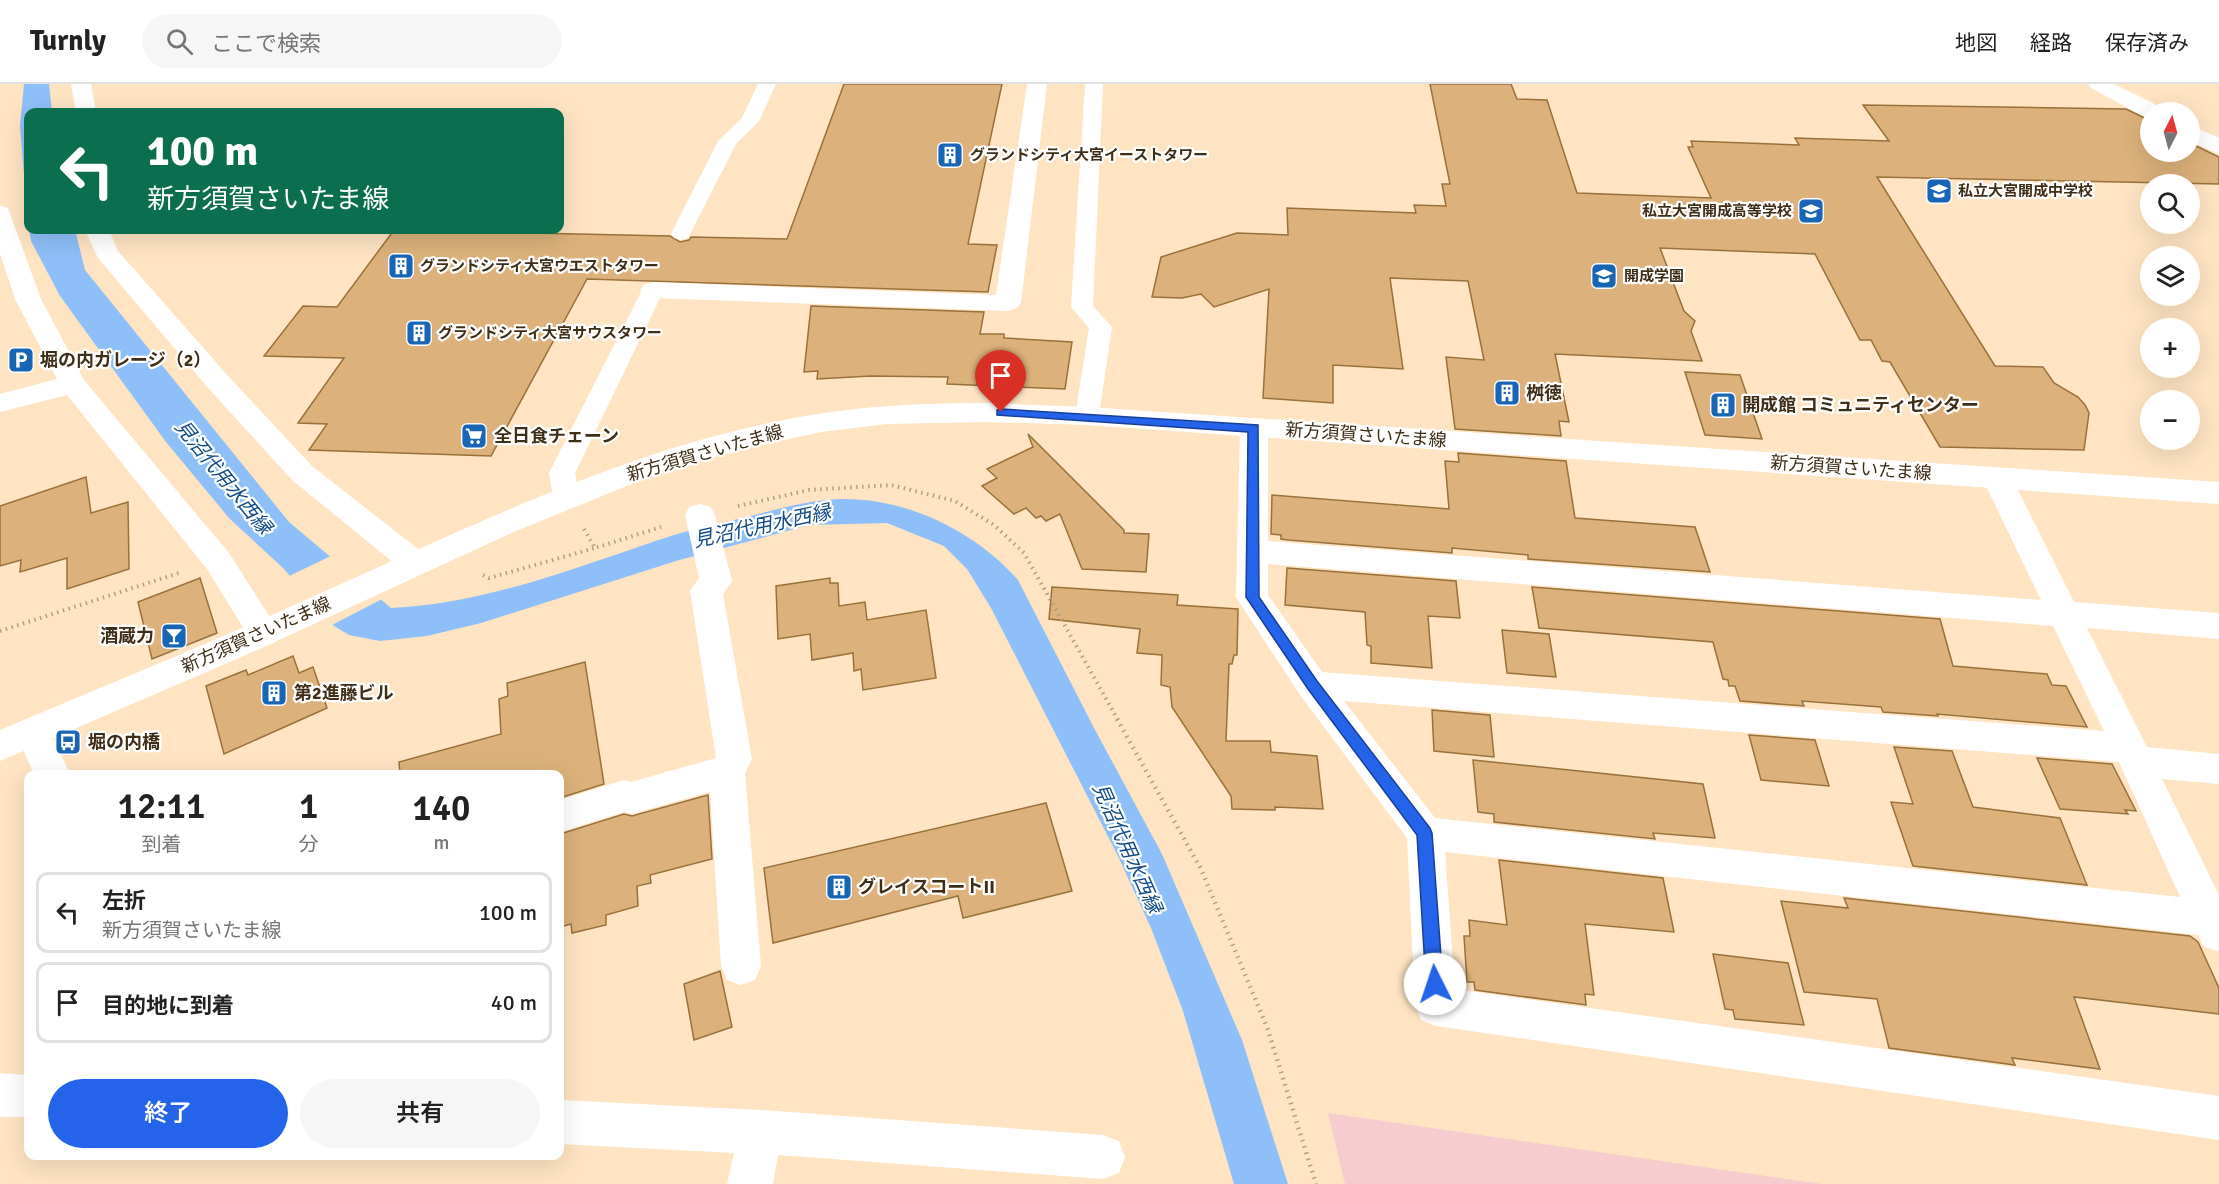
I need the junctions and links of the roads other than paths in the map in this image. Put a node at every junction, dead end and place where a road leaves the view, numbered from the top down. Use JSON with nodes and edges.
{"nodes":[{"id":1,"x":81,"y":84,"type":"edge"},
{"id":2,"x":767,"y":84,"type":"edge"},
{"id":3,"x":1037,"y":84,"type":"edge"},
{"id":4,"x":1094,"y":84,"type":"edge"},
{"id":5,"x":2098,"y":84,"type":"edge"},
{"id":6,"x":2140,"y":105,"type":"edge"},
{"id":7,"x":85,"y":108,"type":"edge"},
{"id":8,"x":2200,"y":137,"type":"edge"},
{"id":9,"x":2219,"y":147,"type":"edge"},
{"id":10,"x":0,"y":213,"type":"edge"},
{"id":11,"x":0,"y":223,"type":"edge"},
{"id":12,"x":99,"y":234,"type":"edge"},
{"id":13,"x":681,"y":234,"type":"dead end"},
{"id":14,"x":653,"y":290,"type":"joint"},
{"id":15,"x":73,"y":384,"type":"junction"},
{"id":16,"x":0,"y":403,"type":"edge"},
{"id":17,"x":1087,"y":416,"type":"junction"},
{"id":18,"x":1254,"y":428,"type":"junction"},
{"id":19,"x":1997,"y":478,"type":"junction"},
{"id":20,"x":2219,"y":493,"type":"edge"},
{"id":21,"x":566,"y":497,"type":"junction"},
{"id":22,"x":701,"y":520,"type":"road end"},
{"id":23,"x":1252,"y":551,"type":"junction"},
{"id":24,"x":416,"y":564,"type":"junction"},
{"id":25,"x":2063,"y":613,"type":"junction"},
{"id":26,"x":2219,"y":626,"type":"edge"},
{"id":27,"x":276,"y":627,"type":"junction"},
{"id":28,"x":1312,"y":685,"type":"junction"},
{"id":29,"x":33,"y":732,"type":"junction"},
{"id":30,"x":0,"y":746,"type":"edge"},
{"id":31,"x":2133,"y":755,"type":"junction"},
{"id":32,"x":2219,"y":769,"type":"edge"},
{"id":33,"x":50,"y":770,"type":"edge"},
{"id":34,"x":727,"y":772,"type":"junction"},
{"id":35,"x":564,"y":815,"type":"edge"},
{"id":36,"x":1425,"y":833,"type":"junction"},
{"id":37,"x":2216,"y":925,"type":"edge"},
{"id":38,"x":741,"y":966,"type":"dead end"},
{"id":39,"x":0,"y":1095,"type":"edge"},
{"id":40,"x":24,"y":1096,"type":"edge"},
{"id":41,"x":2219,"y":1118,"type":"edge"},
{"id":42,"x":564,"y":1122,"type":"edge"},
{"id":43,"x":761,"y":1132,"type":"junction"},
{"id":44,"x":1103,"y":1157,"type":"dead end"},
{"id":45,"x":750,"y":1184,"type":"edge"}],
"edges":[{"from":1,"to":7,"type":"street"},
{"from":2,"to":13,"type":"lane"},
{"from":3,"to":14,"type":"street"},
{"from":4,"to":17,"type":"lane"},
{"from":5,"to":6,"type":"street"},
{"from":8,"to":9,"type":"street"},
{"from":10,"to":11,"type":"street"},
{"from":11,"to":15,"type":"street"},
{"from":12,"to":24,"type":"street"},
{"from":14,"to":21,"type":"lane"},
{"from":15,"to":16,"type":"street"},
{"from":15,"to":27,"type":"street"},
{"from":17,"to":18,"type":"street","name":"新方須賀さいたま線"},
{"from":17,"to":21,"type":"street","name":"新方須賀さいたま線"},
{"from":18,"to":19,"type":"street","name":"新方須賀さいたま線"},
{"from":18,"to":23,"type":"street"},
{"from":19,"to":20,"type":"street","name":"新方須賀さいたま線"},
{"from":19,"to":25,"type":"street"},
{"from":21,"to":24,"type":"street","name":"新方須賀さいたま線"},
{"from":22,"to":34,"type":"street"},
{"from":23,"to":25,"type":"street"},
{"from":23,"to":28,"type":"street"},
{"from":24,"to":27,"type":"street","name":"新方須賀さいたま線"},
{"from":25,"to":26,"type":"street"},
{"from":25,"to":31,"type":"street"},
{"from":27,"to":29,"type":"street","name":"新方須賀さいたま線"},
{"from":28,"to":31,"type":"street"},
{"from":28,"to":36,"type":"street"},
{"from":29,"to":30,"type":"street","name":"新方須賀さいたま線"},
{"from":29,"to":33,"type":"street"},
{"from":31,"to":32,"type":"street"},
{"from":31,"to":37,"type":"street"},
{"from":34,"to":35,"type":"street"},
{"from":34,"to":38,"type":"street"},
{"from":36,"to":37,"type":"street"},
{"from":36,"to":41,"type":"street"},
{"from":39,"to":40,"type":"street"},
{"from":42,"to":43,"type":"street"},
{"from":43,"to":44,"type":"street"},
{"from":43,"to":45,"type":"street"}]}
